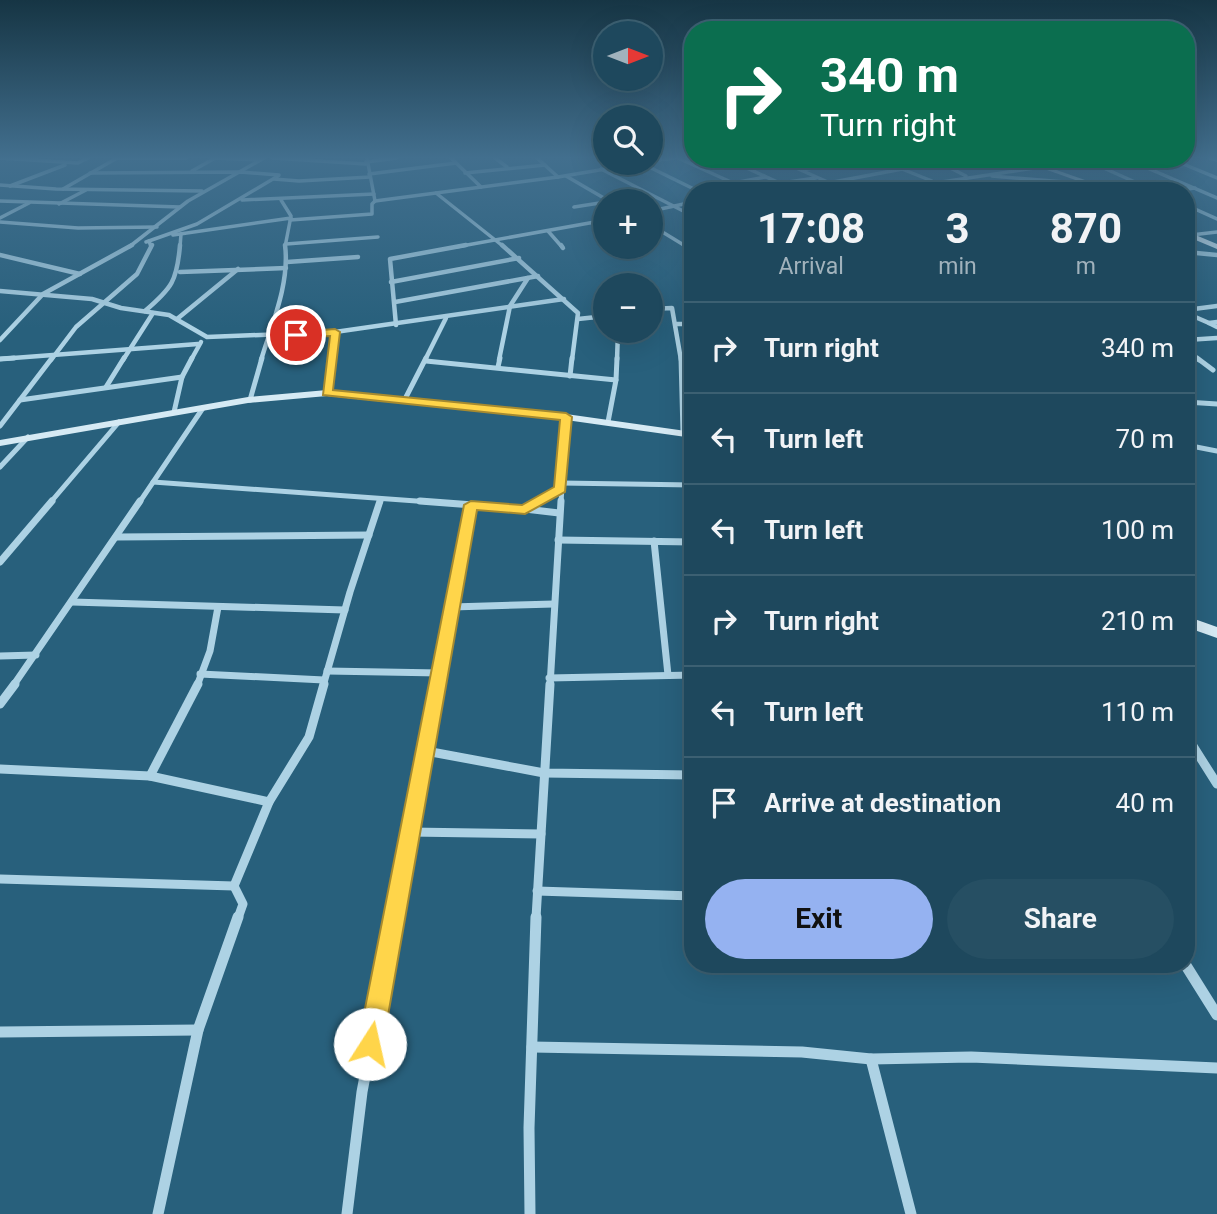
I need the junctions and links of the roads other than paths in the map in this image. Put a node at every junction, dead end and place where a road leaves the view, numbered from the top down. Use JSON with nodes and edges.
{"nodes":[{"id":1,"x":171,"y":215,"type":"edge"},
{"id":2,"x":211,"y":215,"type":"edge"},
{"id":3,"x":288,"y":215,"type":"edge"},
{"id":4,"x":370,"y":215,"type":"edge"},
{"id":5,"x":464,"y":215,"type":"edge"},
{"id":6,"x":290,"y":219,"type":"junction"},
{"id":7,"x":0,"y":220,"type":"edge"},
{"id":8,"x":592,"y":223,"type":"edge"},
{"id":9,"x":157,"y":227,"type":"junction"},
{"id":10,"x":548,"y":232,"type":"junction"},
{"id":11,"x":1217,"y":232,"type":"edge"},
{"id":12,"x":663,"y":233,"type":"edge"},
{"id":13,"x":181,"y":234,"type":"junction"},
{"id":14,"x":1195,"y":234,"type":"edge"},
{"id":15,"x":168,"y":236,"type":"junction"},
{"id":16,"x":378,"y":237,"type":"dead end"},
{"id":17,"x":1195,"y":237,"type":"edge"},
{"id":18,"x":149,"y":241,"type":"junction"},
{"id":19,"x":498,"y":241,"type":"junction"},
{"id":20,"x":135,"y":242,"type":"junction"},
{"id":21,"x":286,"y":244,"type":"junction"},
{"id":22,"x":684,"y":246,"type":"edge"},
{"id":23,"x":1217,"y":247,"type":"edge"},
{"id":24,"x":563,"y":248,"type":"dead end"},
{"id":25,"x":1195,"y":253,"type":"edge"},
{"id":26,"x":0,"y":255,"type":"edge"},
{"id":27,"x":1217,"y":255,"type":"edge"},
{"id":28,"x":358,"y":257,"type":"dead end"},
{"id":29,"x":519,"y":258,"type":"junction"},
{"id":30,"x":287,"y":265,"type":"junction"},
{"id":31,"x":238,"y":269,"type":"junction"},
{"id":32,"x":180,"y":272,"type":"junction"},
{"id":33,"x":80,"y":274,"type":"junction"},
{"id":34,"x":538,"y":276,"type":"junction"},
{"id":35,"x":528,"y":278,"type":"junction"},
{"id":36,"x":391,"y":282,"type":"junction"},
{"id":37,"x":0,"y":291,"type":"edge"},
{"id":38,"x":43,"y":294,"type":"junction"},
{"id":39,"x":564,"y":299,"type":"junction"},
{"id":40,"x":395,"y":302,"type":"junction"},
{"id":41,"x":106,"y":303,"type":"junction"},
{"id":42,"x":510,"y":306,"type":"junction"},
{"id":43,"x":1217,"y":306,"type":"edge"},
{"id":44,"x":663,"y":308,"type":"edge"},
{"id":45,"x":1195,"y":310,"type":"edge"},
{"id":46,"x":145,"y":311,"type":"junction"},
{"id":47,"x":153,"y":313,"type":"junction"},
{"id":48,"x":1195,"y":316,"type":"edge"},
{"id":49,"x":593,"y":317,"type":"edge"},
{"id":50,"x":446,"y":318,"type":"junction"},
{"id":51,"x":177,"y":319,"type":"junction"},
{"id":52,"x":578,"y":319,"type":"junction"},
{"id":53,"x":677,"y":324,"type":"junction"},
{"id":54,"x":684,"y":324,"type":"edge"},
{"id":55,"x":1217,"y":324,"type":"edge"},
{"id":56,"x":396,"y":325,"type":"junction"},
{"id":57,"x":335,"y":332,"type":"junction"},
{"id":58,"x":206,"y":337,"type":"junction"},
{"id":59,"x":268,"y":337,"type":"junction"},
{"id":60,"x":1217,"y":338,"type":"edge"},
{"id":61,"x":1195,"y":339,"type":"edge"},
{"id":62,"x":0,"y":340,"type":"edge"},
{"id":63,"x":618,"y":343,"type":"edge"},
{"id":64,"x":198,"y":344,"type":"junction"},
{"id":65,"x":131,"y":349,"type":"junction"},
{"id":66,"x":53,"y":354,"type":"junction"},
{"id":67,"x":1195,"y":357,"type":"edge"},
{"id":68,"x":0,"y":359,"type":"edge"},
{"id":69,"x":426,"y":361,"type":"junction"},
{"id":70,"x":498,"y":367,"type":"junction"},
{"id":71,"x":1213,"y":370,"type":"dead end"},
{"id":72,"x":570,"y":376,"type":"junction"},
{"id":73,"x":683,"y":376,"type":"joint"},
{"id":74,"x":182,"y":377,"type":"junction"},
{"id":75,"x":616,"y":380,"type":"junction"},
{"id":76,"x":106,"y":387,"type":"junction"},
{"id":77,"x":684,"y":388,"type":"edge"},
{"id":78,"x":327,"y":393,"type":"junction"},
{"id":79,"x":405,"y":399,"type":"junction"},
{"id":80,"x":20,"y":400,"type":"junction"},
{"id":81,"x":250,"y":400,"type":"junction"},
{"id":82,"x":1195,"y":403,"type":"edge"},
{"id":83,"x":1217,"y":404,"type":"edge"},
{"id":84,"x":203,"y":408,"type":"junction"},
{"id":85,"x":174,"y":412,"type":"junction"},
{"id":86,"x":566,"y":417,"type":"junction"},
{"id":87,"x":119,"y":422,"type":"junction"},
{"id":88,"x":608,"y":422,"type":"junction"},
{"id":89,"x":0,"y":426,"type":"edge"},
{"id":90,"x":684,"y":433,"type":"edge"},
{"id":91,"x":28,"y":437,"type":"junction"},
{"id":92,"x":0,"y":443,"type":"edge"},
{"id":93,"x":1195,"y":447,"type":"edge"},
{"id":94,"x":1217,"y":451,"type":"edge"},
{"id":95,"x":0,"y":467,"type":"edge"},
{"id":96,"x":153,"y":482,"type":"junction"},
{"id":97,"x":684,"y":485,"type":"edge"},
{"id":98,"x":561,"y":486,"type":"junction"},
{"id":99,"x":381,"y":499,"type":"junction"},
{"id":100,"x":471,"y":505,"type":"junction"},
{"id":101,"x":525,"y":509,"type":"junction"},
{"id":102,"x":559,"y":513,"type":"junction"},
{"id":103,"x":369,"y":535,"type":"junction"},
{"id":104,"x":116,"y":537,"type":"junction"},
{"id":105,"x":558,"y":540,"type":"junction"},
{"id":106,"x":654,"y":541,"type":"junction"},
{"id":107,"x":684,"y":542,"type":"edge"},
{"id":108,"x":0,"y":562,"type":"edge"},
{"id":109,"x":72,"y":601,"type":"junction"},
{"id":110,"x":554,"y":604,"type":"junction"},
{"id":111,"x":218,"y":607,"type":"junction"},
{"id":112,"x":452,"y":607,"type":"junction"},
{"id":113,"x":345,"y":610,"type":"junction"},
{"id":114,"x":1195,"y":624,"type":"edge"},
{"id":115,"x":1217,"y":633,"type":"edge"},
{"id":116,"x":36,"y":654,"type":"junction"},
{"id":117,"x":0,"y":656,"type":"edge"},
{"id":118,"x":440,"y":673,"type":"junction"},
{"id":119,"x":200,"y":674,"type":"junction"},
{"id":120,"x":684,"y":675,"type":"edge"},
{"id":121,"x":325,"y":676,"type":"junction"},
{"id":122,"x":668,"y":676,"type":"junction"},
{"id":123,"x":549,"y":678,"type":"junction"},
{"id":124,"x":0,"y":704,"type":"edge"},
{"id":125,"x":1195,"y":748,"type":"edge"},
{"id":126,"x":426,"y":751,"type":"junction"},
{"id":127,"x":0,"y":769,"type":"edge"},
{"id":128,"x":544,"y":773,"type":"junction"},
{"id":129,"x":684,"y":775,"type":"edge"},
{"id":130,"x":150,"y":776,"type":"junction"},
{"id":131,"x":1217,"y":784,"type":"edge"},
{"id":132,"x":269,"y":802,"type":"junction"},
{"id":133,"x":410,"y":832,"type":"junction"},
{"id":134,"x":541,"y":834,"type":"junction"},
{"id":135,"x":0,"y":879,"type":"edge"},
{"id":136,"x":234,"y":886,"type":"junction"},
{"id":137,"x":537,"y":891,"type":"junction"},
{"id":138,"x":684,"y":896,"type":"edge"},
{"id":139,"x":1191,"y":973,"type":"edge"},
{"id":140,"x":1217,"y":1014,"type":"edge"},
{"id":141,"x":198,"y":1030,"type":"junction"},
{"id":142,"x":0,"y":1032,"type":"edge"},
{"id":143,"x":532,"y":1047,"type":"junction"},
{"id":144,"x":871,"y":1059,"type":"junction"},
{"id":145,"x":1217,"y":1068,"type":"edge"},
{"id":146,"x":158,"y":1214,"type":"edge"},
{"id":147,"x":347,"y":1214,"type":"edge"},
{"id":148,"x":530,"y":1214,"type":"edge"},
{"id":149,"x":911,"y":1214,"type":"edge"}],
"edges":[{"from":1,"to":9,"type":"street"},
{"from":2,"to":15,"type":"street"},
{"from":3,"to":6,"type":"street"},
{"from":4,"to":6,"type":"street"},
{"from":5,"to":19,"type":"street"},
{"from":6,"to":13,"type":"street"},
{"from":6,"to":21,"type":"street"},
{"from":7,"to":9,"type":"street"},
{"from":8,"to":10,"type":"street"},
{"from":9,"to":20,"type":"street"},
{"from":10,"to":19,"type":"street"},
{"from":10,"to":24,"type":"street"},
{"from":11,"to":14,"type":"street"},
{"from":12,"to":22,"type":"street"},
{"from":13,"to":15,"type":"street"},
{"from":13,"to":32,"type":"street"},
{"from":15,"to":18,"type":"street"},
{"from":16,"to":21,"type":"street"},
{"from":17,"to":23,"type":"street"},
{"from":18,"to":20,"type":"street"},
{"from":18,"to":41,"type":"street"},
{"from":19,"to":29,"type":"street"},
{"from":19,"to":36,"type":"street"},
{"from":20,"to":33,"type":"street"},
{"from":21,"to":30,"type":"street"},
{"from":25,"to":27,"type":"street"},
{"from":26,"to":33,"type":"street"},
{"from":28,"to":30,"type":"street"},
{"from":29,"to":34,"type":"street"},
{"from":29,"to":36,"type":"street"},
{"from":30,"to":31,"type":"street"},
{"from":30,"to":59,"type":"street"},
{"from":31,"to":32,"type":"street"},
{"from":31,"to":51,"type":"street"},
{"from":32,"to":46,"type":"street"},
{"from":33,"to":38,"type":"street"},
{"from":34,"to":35,"type":"street"},
{"from":34,"to":39,"type":"street"},
{"from":35,"to":40,"type":"street"},
{"from":35,"to":42,"type":"street"},
{"from":36,"to":40,"type":"street"},
{"from":37,"to":38,"type":"street"},
{"from":38,"to":41,"type":"street"},
{"from":38,"to":62,"type":"street"},
{"from":39,"to":42,"type":"street"},
{"from":39,"to":52,"type":"street"},
{"from":40,"to":56,"type":"street"},
{"from":41,"to":46,"type":"street"},
{"from":41,"to":66,"type":"street"},
{"from":42,"to":50,"type":"street"},
{"from":42,"to":70,"type":"street"},
{"from":43,"to":45,"type":"street"},
{"from":44,"to":53,"type":"street"},
{"from":46,"to":47,"type":"street"},
{"from":47,"to":51,"type":"street"},
{"from":47,"to":65,"type":"street"},
{"from":48,"to":55,"type":"street"},
{"from":49,"to":52,"type":"street"},
{"from":50,"to":56,"type":"street"},
{"from":50,"to":69,"type":"street"},
{"from":51,"to":58,"type":"street"},
{"from":52,"to":72,"type":"street"},
{"from":53,"to":54,"type":"street"},
{"from":53,"to":73,"type":"street"},
{"from":56,"to":57,"type":"street"},
{"from":57,"to":59,"type":"street"},
{"from":57,"to":78,"type":"street"},
{"from":58,"to":59,"type":"street"},
{"from":58,"to":64,"type":"street"},
{"from":59,"to":81,"type":"street"},
{"from":60,"to":61,"type":"street"},
{"from":63,"to":75,"type":"street"},
{"from":64,"to":65,"type":"street"},
{"from":64,"to":74,"type":"street"},
{"from":65,"to":66,"type":"street"},
{"from":65,"to":76,"type":"street"},
{"from":66,"to":68,"type":"street"},
{"from":66,"to":80,"type":"street"},
{"from":67,"to":71,"type":"street"},
{"from":69,"to":70,"type":"street"},
{"from":69,"to":79,"type":"street"},
{"from":70,"to":72,"type":"street"},
{"from":72,"to":75,"type":"street"},
{"from":73,"to":77,"type":"street"},
{"from":74,"to":76,"type":"street"},
{"from":74,"to":85,"type":"street"},
{"from":75,"to":88,"type":"street"},
{"from":76,"to":80,"type":"street"},
{"from":78,"to":79,"type":"street"},
{"from":78,"to":81,"type":"street"},
{"from":79,"to":86,"type":"street"},
{"from":80,"to":89,"type":"street"},
{"from":81,"to":84,"type":"street"},
{"from":82,"to":83,"type":"street"},
{"from":84,"to":85,"type":"street"},
{"from":84,"to":96,"type":"street"},
{"from":85,"to":87,"type":"street"},
{"from":86,"to":88,"type":"street"},
{"from":86,"to":98,"type":"street"},
{"from":87,"to":91,"type":"street"},
{"from":87,"to":108,"type":"street"},
{"from":88,"to":90,"type":"street"},
{"from":91,"to":92,"type":"street"},
{"from":91,"to":95,"type":"street"},
{"from":93,"to":94,"type":"street"},
{"from":96,"to":99,"type":"street"},
{"from":96,"to":104,"type":"street"},
{"from":97,"to":98,"type":"street"},
{"from":98,"to":101,"type":"street"},
{"from":98,"to":102,"type":"street"},
{"from":99,"to":100,"type":"street"},
{"from":99,"to":103,"type":"street"},
{"from":100,"to":101,"type":"street"},
{"from":100,"to":112,"type":"street"},
{"from":101,"to":102,"type":"street"},
{"from":102,"to":105,"type":"street"},
{"from":103,"to":104,"type":"street"},
{"from":103,"to":113,"type":"street"},
{"from":104,"to":109,"type":"street"},
{"from":105,"to":106,"type":"street"},
{"from":105,"to":110,"type":"street"},
{"from":106,"to":107,"type":"street"},
{"from":106,"to":122,"type":"street"},
{"from":109,"to":111,"type":"street"},
{"from":109,"to":116,"type":"street"},
{"from":110,"to":112,"type":"street"},
{"from":110,"to":123,"type":"street"},
{"from":111,"to":113,"type":"street"},
{"from":111,"to":119,"type":"street"},
{"from":112,"to":118,"type":"street"},
{"from":113,"to":121,"type":"street"},
{"from":114,"to":115,"type":"street"},
{"from":116,"to":117,"type":"street"},
{"from":116,"to":124,"type":"street"},
{"from":118,"to":121,"type":"street"},
{"from":118,"to":126,"type":"street"},
{"from":119,"to":121,"type":"street"},
{"from":119,"to":130,"type":"street"},
{"from":120,"to":122,"type":"street"},
{"from":121,"to":132,"type":"street"},
{"from":122,"to":123,"type":"street"},
{"from":123,"to":128,"type":"street"},
{"from":125,"to":131,"type":"street"},
{"from":126,"to":128,"type":"street"},
{"from":126,"to":133,"type":"street"},
{"from":127,"to":130,"type":"street"},
{"from":128,"to":129,"type":"street"},
{"from":128,"to":134,"type":"street"},
{"from":130,"to":132,"type":"street"},
{"from":132,"to":136,"type":"street"},
{"from":133,"to":134,"type":"street"},
{"from":133,"to":147,"type":"street"},
{"from":134,"to":137,"type":"street"},
{"from":135,"to":136,"type":"street"},
{"from":136,"to":141,"type":"street"},
{"from":137,"to":138,"type":"street"},
{"from":137,"to":143,"type":"street"},
{"from":139,"to":140,"type":"street"},
{"from":141,"to":142,"type":"street"},
{"from":141,"to":146,"type":"street"},
{"from":143,"to":144,"type":"street"},
{"from":143,"to":148,"type":"street"},
{"from":144,"to":145,"type":"street"},
{"from":144,"to":149,"type":"street"}]}
